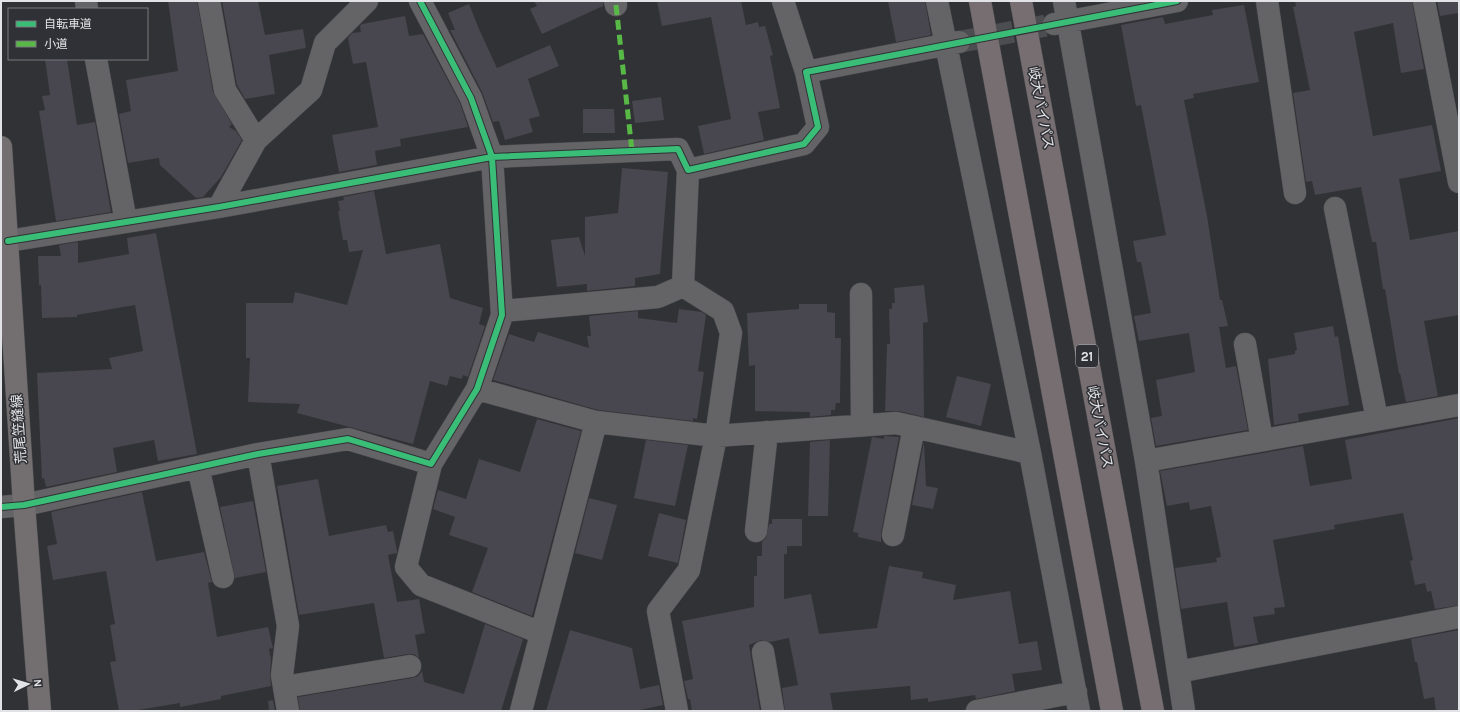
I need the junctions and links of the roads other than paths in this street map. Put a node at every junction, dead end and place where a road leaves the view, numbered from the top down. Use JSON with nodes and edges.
{"nodes":[{"id":1,"x":210,"y":1,"type":"edge"},
{"id":2,"x":367,"y":1,"type":"edge"},
{"id":3,"x":420,"y":1,"type":"edge"},
{"id":4,"x":783,"y":1,"type":"edge"},
{"id":5,"x":937,"y":1,"type":"edge"},
{"id":6,"x":980,"y":1,"type":"edge"},
{"id":7,"x":1021,"y":1,"type":"edge"},
{"id":8,"x":1177,"y":1,"type":"edge"},
{"id":9,"x":1267,"y":1,"type":"edge"},
{"id":10,"x":1424,"y":1,"type":"edge"},
{"id":11,"x":1139,"y":4,"type":"edge"},
{"id":12,"x":1062,"y":16,"type":"edge"},
{"id":13,"x":952,"y":44,"type":"junction"},
{"id":14,"x":96,"y":60,"type":"edge"},
{"id":15,"x":806,"y":72,"type":"junction"},
{"id":16,"x":256,"y":140,"type":"junction"},
{"id":17,"x":1,"y":147,"type":"edge"},
{"id":18,"x":492,"y":157,"type":"junction"},
{"id":19,"x":688,"y":170,"type":"junction"},
{"id":20,"x":1459,"y":182,"type":"edge"},
{"id":21,"x":1295,"y":193,"type":"dead end"},
{"id":22,"x":219,"y":207,"type":"junction"},
{"id":23,"x":1335,"y":208,"type":"dead end"},
{"id":24,"x":126,"y":222,"type":"junction"},
{"id":25,"x":8,"y":241,"type":"junction"},
{"id":26,"x":684,"y":286,"type":"junction"},
{"id":27,"x":861,"y":294,"type":"dead end"},
{"id":28,"x":502,"y":311,"type":"junction"},
{"id":29,"x":1245,"y":344,"type":"dead end"},
{"id":30,"x":477,"y":389,"type":"junction"},
{"id":31,"x":1459,"y":405,"type":"edge"},
{"id":32,"x":1377,"y":419,"type":"junction"},
{"id":33,"x":596,"y":422,"type":"junction"},
{"id":34,"x":862,"y":425,"type":"junction"},
{"id":35,"x":914,"y":427,"type":"junction"},
{"id":36,"x":766,"y":432,"type":"junction"},
{"id":37,"x":716,"y":436,"type":"junction"},
{"id":38,"x":1262,"y":440,"type":"junction"},
{"id":39,"x":1030,"y":453,"type":"junction"},
{"id":40,"x":258,"y":454,"type":"junction"},
{"id":41,"x":1146,"y":461,"type":"junction"},
{"id":42,"x":431,"y":464,"type":"junction"},
{"id":43,"x":198,"y":467,"type":"junction"},
{"id":44,"x":24,"y":505,"type":"junction"},
{"id":45,"x":1,"y":507,"type":"edge"},
{"id":46,"x":756,"y":531,"type":"dead end"},
{"id":47,"x":893,"y":535,"type":"dead end"},
{"id":48,"x":223,"y":577,"type":"dead end"},
{"id":49,"x":1459,"y":617,"type":"edge"},
{"id":50,"x":541,"y":633,"type":"junction"},
{"id":51,"x":763,"y":652,"type":"dead end"},
{"id":52,"x":410,"y":666,"type":"dead end"},
{"id":53,"x":1178,"y":672,"type":"junction"},
{"id":54,"x":284,"y":687,"type":"junction"},
{"id":55,"x":1077,"y":702,"type":"edge"},
{"id":56,"x":40,"y":711,"type":"edge"},
{"id":57,"x":288,"y":711,"type":"edge"},
{"id":58,"x":521,"y":711,"type":"edge"},
{"id":59,"x":677,"y":711,"type":"edge"},
{"id":60,"x":773,"y":711,"type":"edge"},
{"id":61,"x":977,"y":711,"type":"edge"},
{"id":62,"x":1112,"y":711,"type":"edge"},
{"id":63,"x":1153,"y":711,"type":"edge"},
{"id":64,"x":1184,"y":711,"type":"edge"}],
"edges":[{"from":1,"to":16,"type":"street"},
{"from":2,"to":16,"type":"street"},
{"from":3,"to":18,"type":"street"},
{"from":4,"to":15,"type":"street"},
{"from":5,"to":13,"type":"street"},
{"from":6,"to":62,"type":"highway"},
{"from":7,"to":63,"type":"highway","name":"岐大バイパス","number":"21"},
{"from":8,"to":11,"type":"street"},
{"from":9,"to":21,"type":"street"},
{"from":10,"to":20,"type":"street"},
{"from":11,"to":12,"type":"street"},
{"from":12,"to":41,"type":"street"},
{"from":13,"to":15,"type":"street"},
{"from":13,"to":39,"type":"street"},
{"from":14,"to":24,"type":"street"},
{"from":15,"to":19,"type":"street"},
{"from":16,"to":22,"type":"street"},
{"from":17,"to":25,"type":"main road","name":"荒尾笠縫線"},
{"from":18,"to":19,"type":"street"},
{"from":18,"to":22,"type":"street"},
{"from":18,"to":28,"type":"street"},
{"from":19,"to":26,"type":"street"},
{"from":22,"to":24,"type":"street"},
{"from":23,"to":32,"type":"street"},
{"from":24,"to":25,"type":"street"},
{"from":25,"to":44,"type":"main road","name":"荒尾笠縫線"},
{"from":26,"to":28,"type":"street"},
{"from":26,"to":37,"type":"street"},
{"from":27,"to":34,"type":"street"},
{"from":28,"to":30,"type":"street"},
{"from":29,"to":38,"type":"street"},
{"from":30,"to":33,"type":"street"},
{"from":30,"to":42,"type":"street"},
{"from":31,"to":32,"type":"street"},
{"from":32,"to":38,"type":"street"},
{"from":33,"to":37,"type":"street"},
{"from":33,"to":50,"type":"street"},
{"from":34,"to":35,"type":"street"},
{"from":34,"to":36,"type":"street"},
{"from":35,"to":39,"type":"street"},
{"from":35,"to":47,"type":"street"},
{"from":36,"to":37,"type":"street"},
{"from":36,"to":46,"type":"street"},
{"from":37,"to":59,"type":"street"},
{"from":38,"to":41,"type":"street"},
{"from":39,"to":55,"type":"street"},
{"from":40,"to":42,"type":"street"},
{"from":40,"to":43,"type":"street"},
{"from":40,"to":54,"type":"street"},
{"from":41,"to":53,"type":"street"},
{"from":42,"to":50,"type":"street"},
{"from":43,"to":44,"type":"street"},
{"from":43,"to":48,"type":"street"},
{"from":44,"to":45,"type":"street"},
{"from":44,"to":56,"type":"main road","name":"荒尾笠縫線"},
{"from":49,"to":53,"type":"street"},
{"from":50,"to":58,"type":"street"},
{"from":51,"to":60,"type":"street"},
{"from":52,"to":54,"type":"street"},
{"from":53,"to":64,"type":"street"},
{"from":54,"to":57,"type":"street"},
{"from":55,"to":61,"type":"street"}]}
